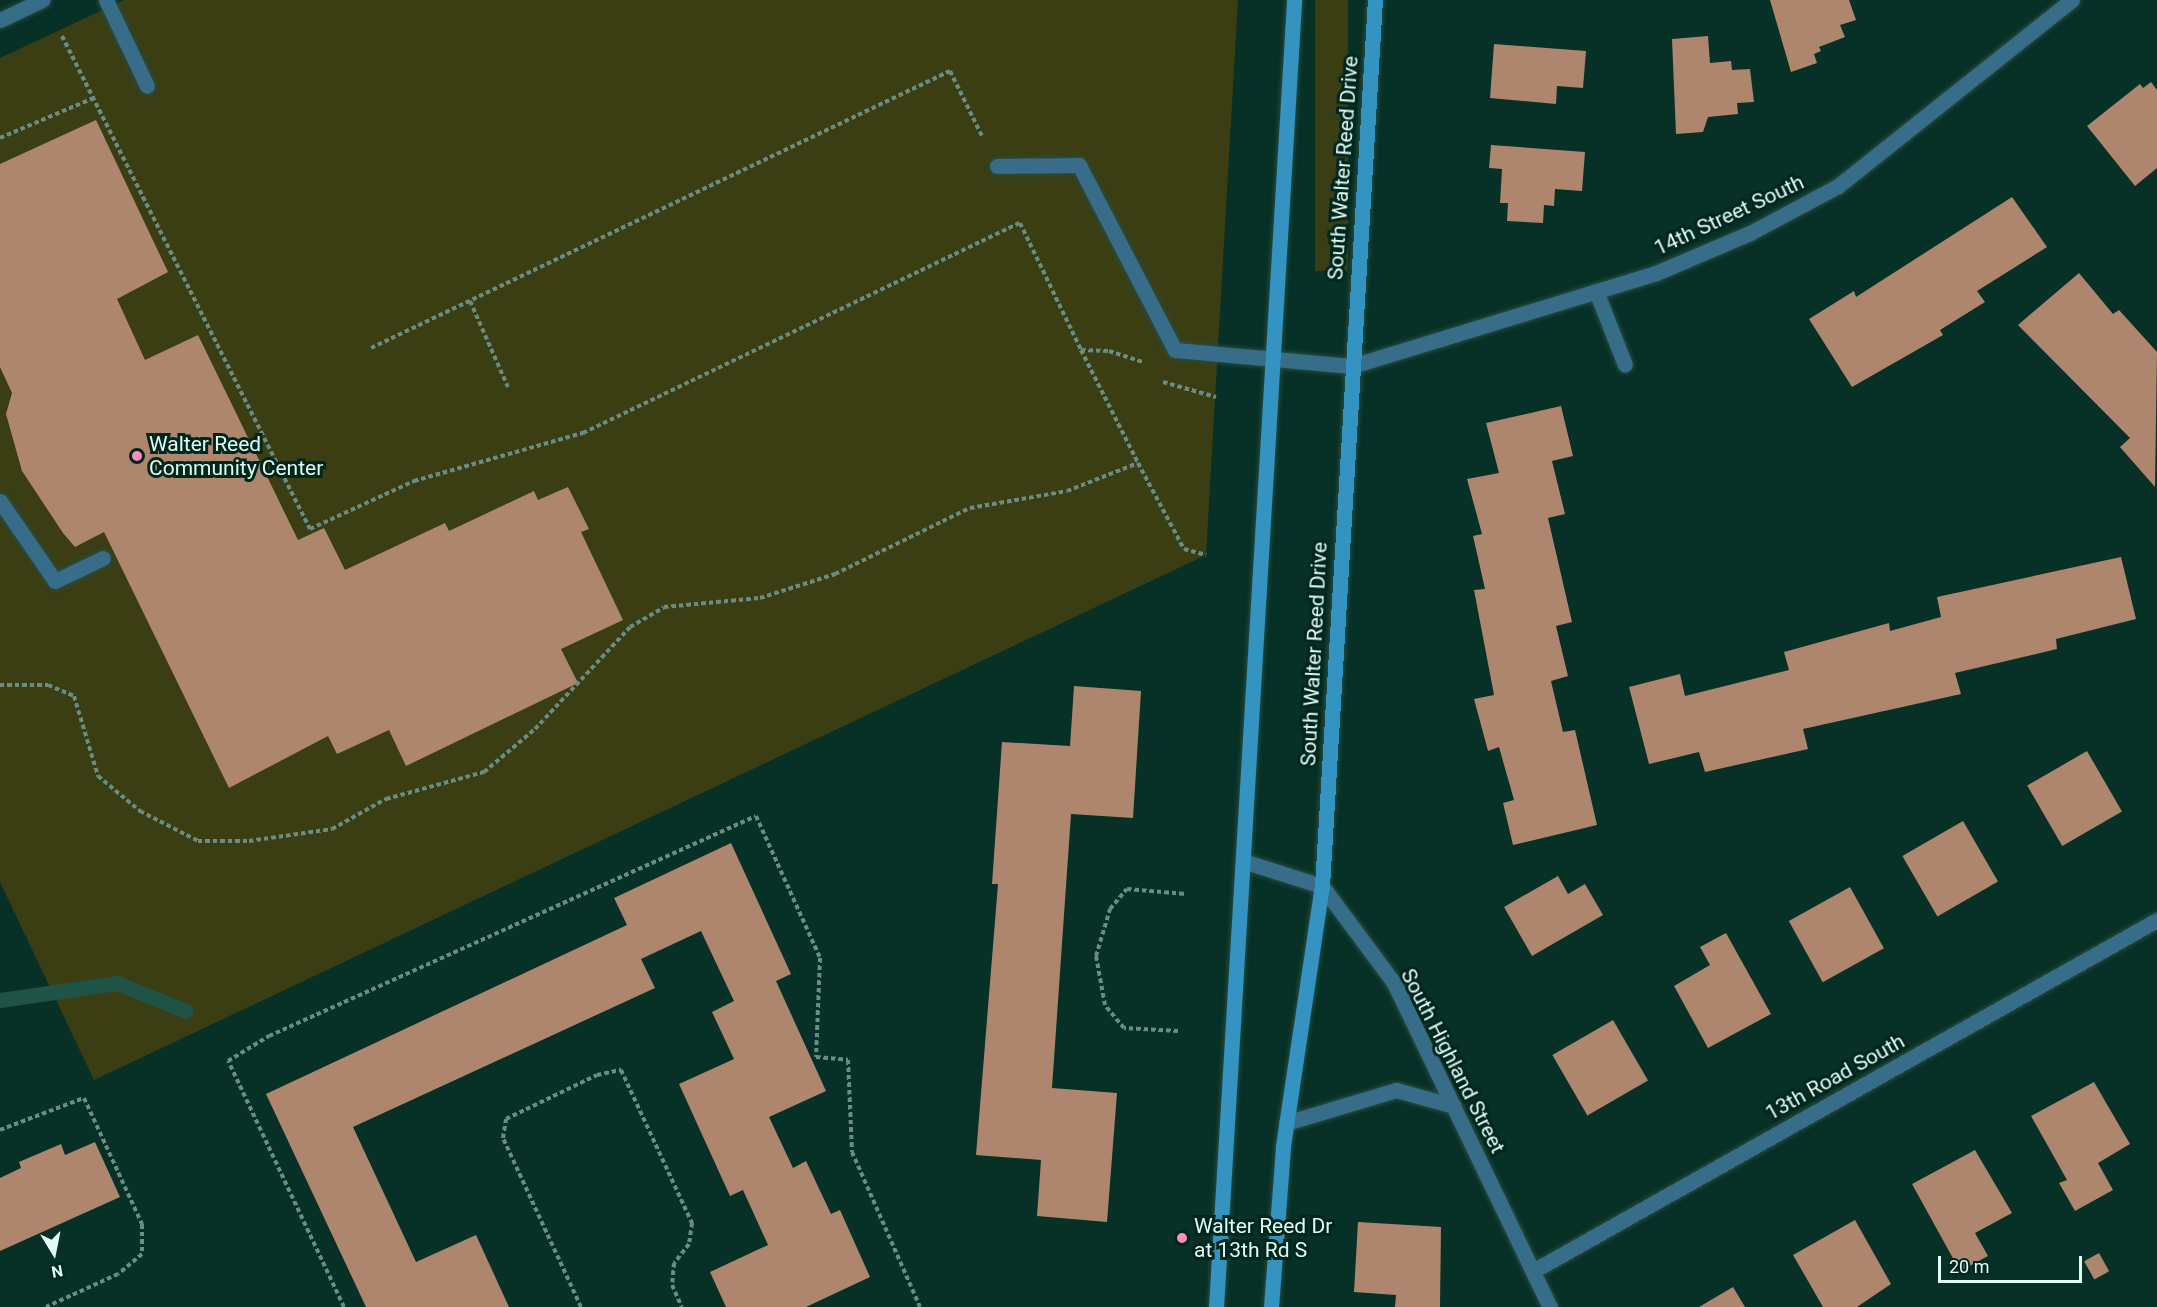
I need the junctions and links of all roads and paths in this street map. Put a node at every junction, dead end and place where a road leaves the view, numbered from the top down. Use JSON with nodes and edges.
{"nodes":[{"id":1,"x":42,"y":0,"type":"edge"},
{"id":2,"x":106,"y":0,"type":"edge"},
{"id":3,"x":1294,"y":0,"type":"edge"},
{"id":4,"x":1375,"y":0,"type":"edge"},
{"id":5,"x":2072,"y":0,"type":"edge"},
{"id":6,"x":0,"y":20,"type":"edge"},
{"id":7,"x":62,"y":36,"type":"dead end"},
{"id":8,"x":147,"y":86,"type":"dead end"},
{"id":9,"x":96,"y":97,"type":"junction"},
{"id":10,"x":0,"y":138,"type":"edge"},
{"id":11,"x":997,"y":166,"type":"joint"},
{"id":12,"x":1596,"y":291,"type":"junction"},
{"id":13,"x":470,"y":301,"type":"junction"},
{"id":14,"x":372,"y":348,"type":"dead end"},
{"id":15,"x":1081,"y":350,"type":"junction"},
{"id":16,"x":1273,"y":358,"type":"junction"},
{"id":17,"x":1625,"y":365,"type":"dead end"},
{"id":18,"x":1147,"y":366,"type":"dead end"},
{"id":19,"x":1352,"y":366,"type":"junction"},
{"id":20,"x":1160,"y":379,"type":"dead end"},
{"id":21,"x":508,"y":387,"type":"dead end"},
{"id":22,"x":1216,"y":397,"type":"dead end"},
{"id":23,"x":1138,"y":463,"type":"junction"},
{"id":24,"x":0,"y":501,"type":"edge"},
{"id":25,"x":1206,"y":555,"type":"dead end"},
{"id":26,"x":103,"y":558,"type":"dead end"},
{"id":27,"x":0,"y":685,"type":"edge"},
{"id":28,"x":1243,"y":861,"type":"junction"},
{"id":29,"x":1322,"y":886,"type":"junction"},
{"id":30,"x":1186,"y":894,"type":"dead end"},
{"id":31,"x":2157,"y":920,"type":"edge"},
{"id":32,"x":1178,"y":1031,"type":"dead end"},
{"id":33,"x":1454,"y":1106,"type":"junction"},
{"id":34,"x":1286,"y":1123,"type":"junction"},
{"id":35,"x":0,"y":1130,"type":"edge"},
{"id":36,"x":1533,"y":1271,"type":"junction"},
{"id":37,"x":46,"y":1307,"type":"edge"},
{"id":38,"x":344,"y":1307,"type":"edge"},
{"id":39,"x":581,"y":1307,"type":"edge"},
{"id":40,"x":682,"y":1307,"type":"edge"},
{"id":41,"x":920,"y":1307,"type":"edge"},
{"id":42,"x":1216,"y":1307,"type":"edge"},
{"id":43,"x":1271,"y":1307,"type":"edge"},
{"id":44,"x":1550,"y":1307,"type":"edge"}],
"edges":[{"from":1,"to":6,"type":"street"},
{"from":2,"to":8,"type":"street"},
{"from":3,"to":16,"type":"main road"},
{"from":4,"to":19,"type":"main road","name":"South Walter Reed Drive"},
{"from":5,"to":12,"type":"street","name":"14th Street South"},
{"from":7,"to":9,"type":"path"},
{"from":9,"to":10,"type":"path"},
{"from":9,"to":15,"type":"path"},
{"from":11,"to":13,"type":"path"},
{"from":11,"to":16,"type":"street"},
{"from":12,"to":17,"type":"street"},
{"from":12,"to":19,"type":"street","name":"14th Street South"},
{"from":13,"to":14,"type":"path"},
{"from":13,"to":21,"type":"path"},
{"from":15,"to":18,"type":"path"},
{"from":15,"to":23,"type":"path"},
{"from":16,"to":19,"type":"street"},
{"from":16,"to":28,"type":"main road"},
{"from":19,"to":29,"type":"main road","name":"South Walter Reed Drive"},
{"from":20,"to":22,"type":"path"},
{"from":23,"to":25,"type":"path"},
{"from":23,"to":27,"type":"path"},
{"from":24,"to":26,"type":"street"},
{"from":28,"to":29,"type":"street"},
{"from":28,"to":42,"type":"main road"},
{"from":29,"to":33,"type":"street","name":"South Highland Street"},
{"from":29,"to":34,"type":"main road","name":"South Walter Reed Drive"},
{"from":30,"to":32,"type":"path"},
{"from":31,"to":36,"type":"street","name":"13th Road South"},
{"from":33,"to":34,"type":"street"},
{"from":33,"to":36,"type":"street","name":"South Highland Street"},
{"from":34,"to":43,"type":"main road","name":"South Walter Reed Drive"},
{"from":35,"to":37,"type":"path"},
{"from":36,"to":44,"type":"street","name":"South Highland Street"},
{"from":38,"to":41,"type":"path"},
{"from":39,"to":40,"type":"path"}]}
